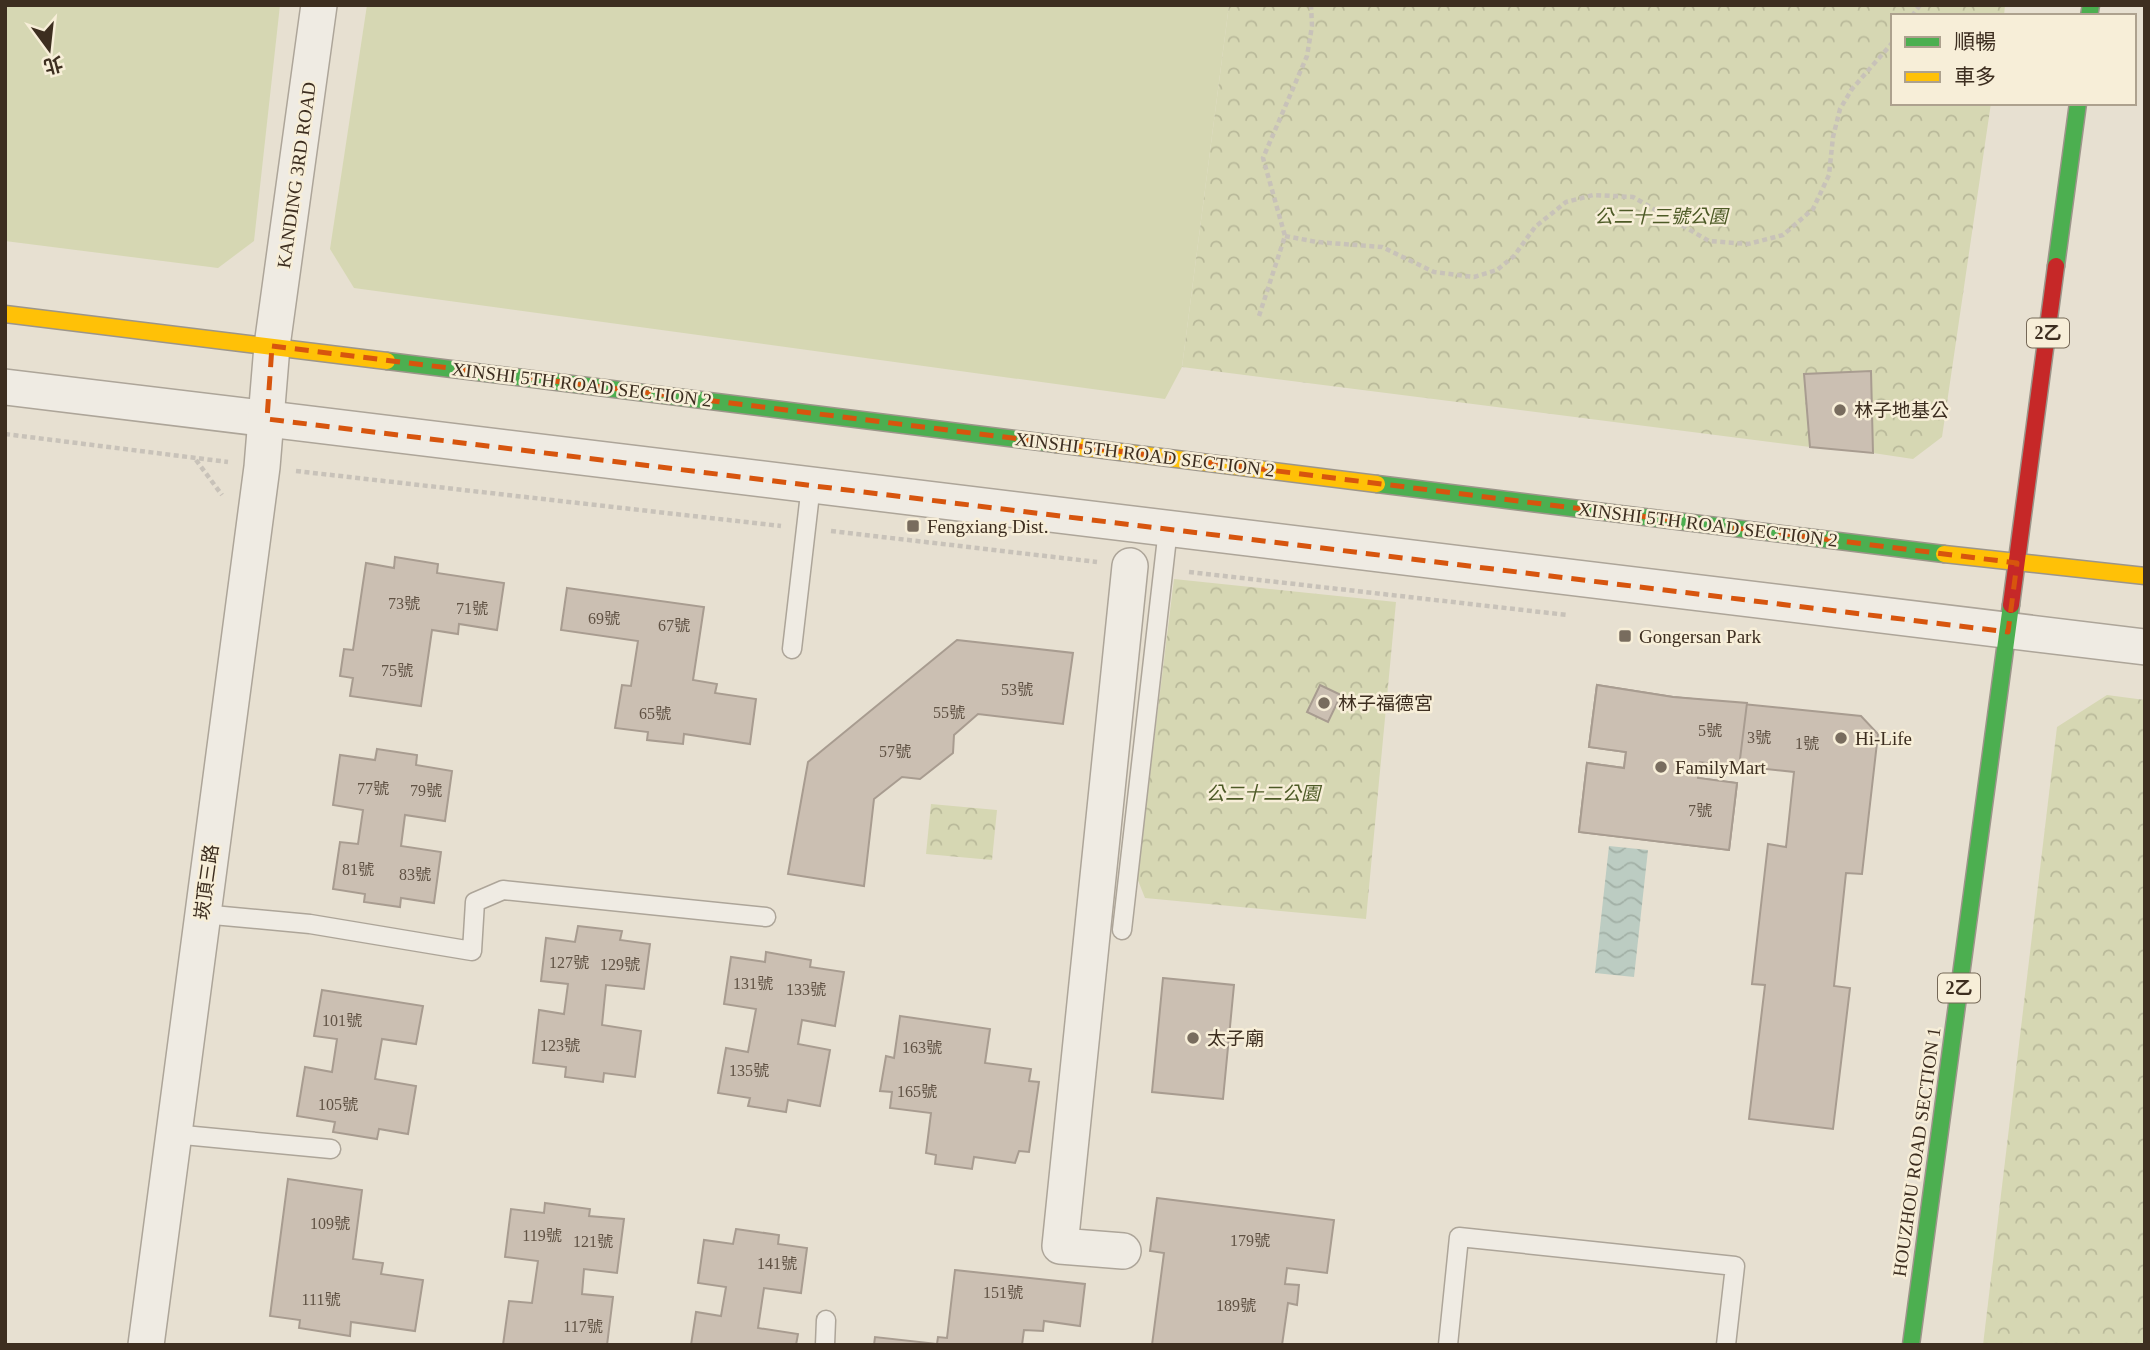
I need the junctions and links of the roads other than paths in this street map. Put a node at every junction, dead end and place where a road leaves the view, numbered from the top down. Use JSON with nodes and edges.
{"nodes":[{"id":1,"x":319,"y":5,"type":"edge"},
{"id":2,"x":2078,"y":105,"type":"edge"},
{"id":3,"x":5,"y":314,"type":"edge"},
{"id":4,"x":272,"y":346,"type":"junction"},
{"id":5,"x":5,"y":387,"type":"edge"},
{"id":6,"x":267,"y":419,"type":"junction"},
{"id":7,"x":810,"y":485,"type":"junction"},
{"id":8,"x":1168,"y":529,"type":"junction"},
{"id":9,"x":2017,"y":563,"type":"junction"},
{"id":10,"x":1130,"y":566,"type":"dead end"},
{"id":11,"x":2145,"y":576,"type":"edge"},
{"id":12,"x":2008,"y":632,"type":"junction"},
{"id":13,"x":2145,"y":647,"type":"edge"},
{"id":14,"x":792,"y":649,"type":"dead end"},
{"id":15,"x":202,"y":914,"type":"junction"},
{"id":16,"x":766,"y":917,"type":"dead end"},
{"id":17,"x":1122,"y":930,"type":"dead end"},
{"id":18,"x":173,"y":1134,"type":"junction"},
{"id":19,"x":331,"y":1149,"type":"dead end"},
{"id":20,"x":1123,"y":1251,"type":"dead end"},
{"id":21,"x":826,"y":1320,"type":"dead end"},
{"id":22,"x":146,"y":1345,"type":"edge"},
{"id":23,"x":825,"y":1345,"type":"edge"},
{"id":24,"x":1447,"y":1345,"type":"edge"},
{"id":25,"x":1727,"y":1345,"type":"edge"},
{"id":26,"x":1911,"y":1345,"type":"edge"}],
"edges":[{"from":1,"to":4,"type":"street","name":"KANDING 3RD ROAD"},
{"from":2,"to":9,"type":"street","number":"2乙"},
{"from":3,"to":4,"type":"street","name":"XINSHI 5TH ROAD SECTION 2"},
{"from":4,"to":6,"type":"street","name":"KANDING 3RD ROAD"},
{"from":4,"to":9,"type":"street","name":"XINSHI 5TH ROAD SECTION 2"},
{"from":5,"to":6,"type":"street"},
{"from":6,"to":7,"type":"street"},
{"from":6,"to":15,"type":"street","name":"崁頂三路"},
{"from":7,"to":8,"type":"street"},
{"from":7,"to":14,"type":"lane"},
{"from":8,"to":12,"type":"street"},
{"from":8,"to":17,"type":"lane"},
{"from":9,"to":11,"type":"street","name":"XINSHI 5TH ROAD SECTION 2"},
{"from":9,"to":12,"type":"street","number":"2乙"},
{"from":10,"to":20,"type":"street"},
{"from":12,"to":13,"type":"street"},
{"from":12,"to":26,"type":"street","name":"HOUZHOU ROAD SECTION 1","number":"2乙"},
{"from":15,"to":16,"type":"lane"},
{"from":15,"to":18,"type":"street","name":"崁頂三路"},
{"from":18,"to":19,"type":"lane"},
{"from":18,"to":22,"type":"street","name":"崁頂三路"},
{"from":21,"to":23,"type":"lane"},
{"from":24,"to":25,"type":"lane"}]}
